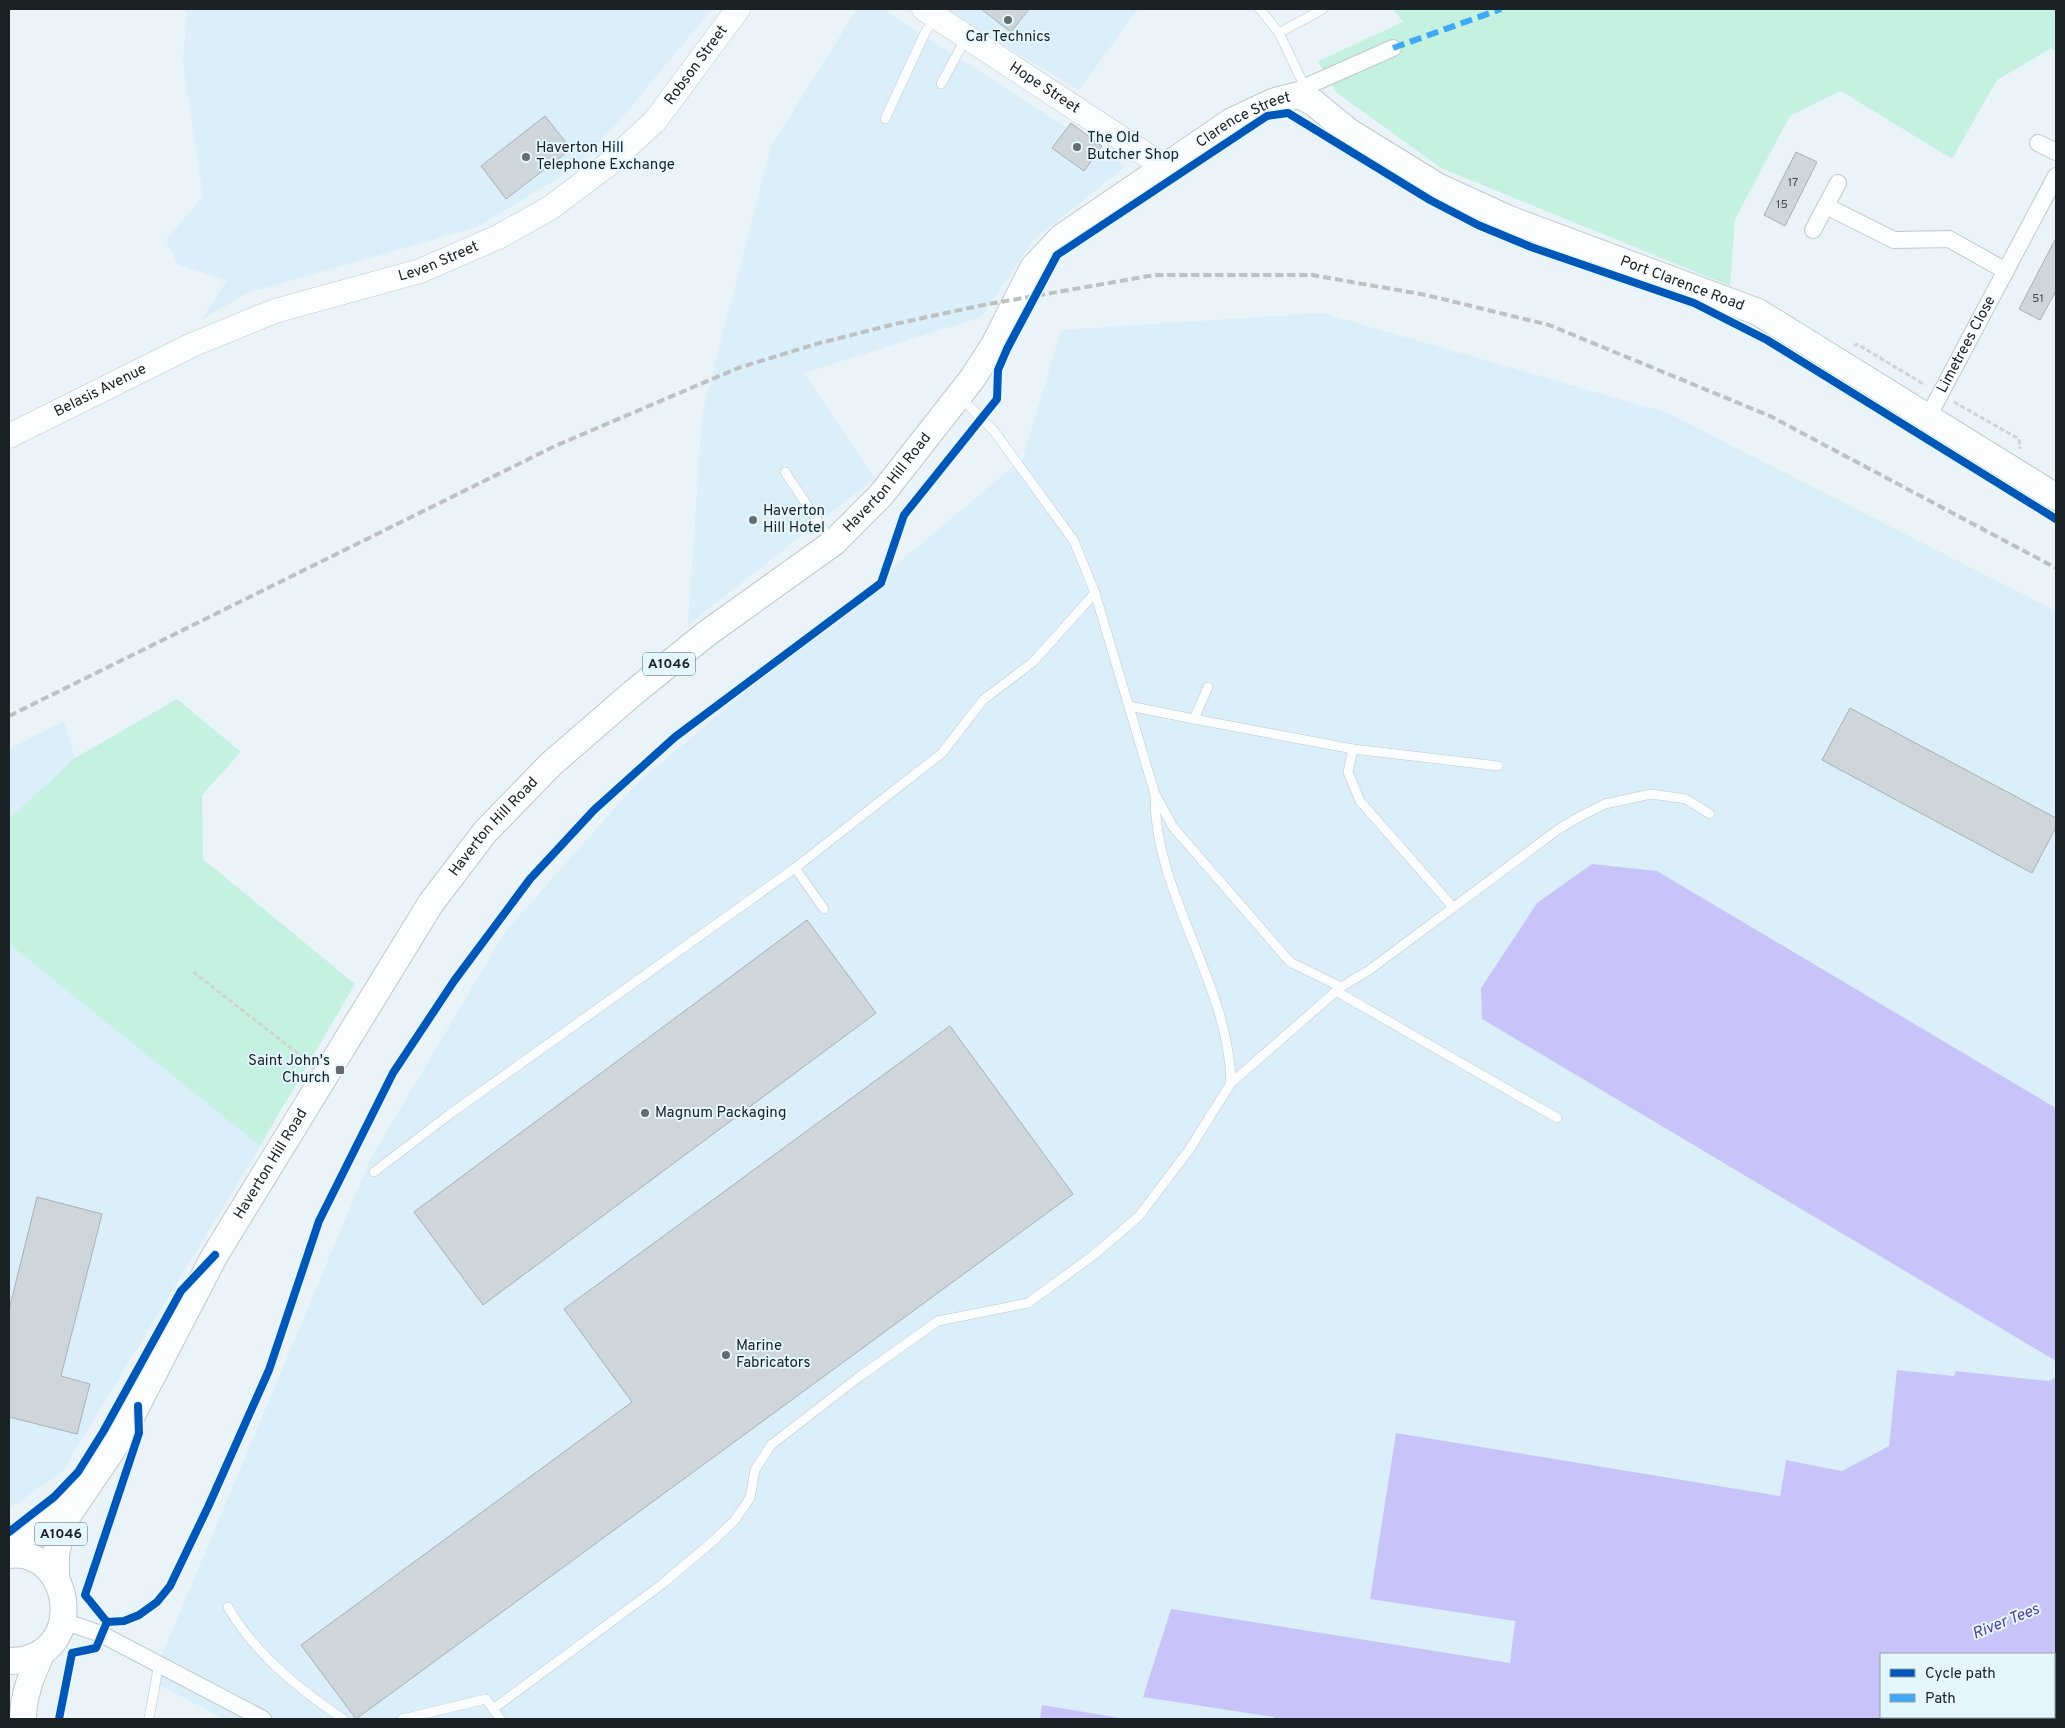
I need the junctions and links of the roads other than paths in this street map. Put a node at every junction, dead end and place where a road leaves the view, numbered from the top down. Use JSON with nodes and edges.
{"nodes":[{"id":1,"x":738,"y":9,"type":"edge"},
{"id":2,"x":1260,"y":9,"type":"edge"},
{"id":3,"x":1322,"y":9,"type":"edge"},
{"id":4,"x":930,"y":12,"type":"edge"},
{"id":5,"x":1279,"y":32,"type":"junction"},
{"id":6,"x":968,"y":35,"type":"junction"},
{"id":7,"x":1393,"y":48,"type":"dead end"},
{"id":8,"x":941,"y":84,"type":"dead end"},
{"id":9,"x":1302,"y":91,"type":"junction"},
{"id":10,"x":885,"y":119,"type":"dead end"},
{"id":11,"x":655,"y":121,"type":"joint"},
{"id":12,"x":2038,"y":143,"type":"dead end"},
{"id":13,"x":2056,"y":152,"type":"edge"},
{"id":14,"x":1165,"y":167,"type":"junction"},
{"id":15,"x":2056,"y":176,"type":"edge"},
{"id":16,"x":1838,"y":183,"type":"dead end"},
{"id":17,"x":1826,"y":206,"type":"junction"},
{"id":18,"x":1813,"y":230,"type":"dead end"},
{"id":19,"x":1033,"y":268,"type":"joint"},
{"id":20,"x":2006,"y":272,"type":"junction"},
{"id":21,"x":192,"y":345,"type":"joint"},
{"id":22,"x":959,"y":396,"type":"junction"},
{"id":23,"x":1928,"y":417,"type":"junction"},
{"id":24,"x":9,"y":436,"type":"edge"},
{"id":25,"x":785,"y":472,"type":"dead end"},
{"id":26,"x":2056,"y":496,"type":"edge"},
{"id":27,"x":833,"y":543,"type":"junction"},
{"id":28,"x":1095,"y":593,"type":"junction"},
{"id":29,"x":1208,"y":687,"type":"dead end"},
{"id":30,"x":1129,"y":706,"type":"junction"},
{"id":31,"x":1194,"y":719,"type":"junction"},
{"id":32,"x":1353,"y":750,"type":"junction"},
{"id":33,"x":1498,"y":766,"type":"dead end"},
{"id":34,"x":1155,"y":794,"type":"junction"},
{"id":35,"x":1710,"y":814,"type":"dead end"},
{"id":36,"x":795,"y":868,"type":"junction"},
{"id":37,"x":1452,"y":907,"type":"junction"},
{"id":38,"x":824,"y":910,"type":"dead end"},
{"id":39,"x":1339,"y":989,"type":"junction"},
{"id":40,"x":1232,"y":1083,"type":"junction"},
{"id":41,"x":1557,"y":1118,"type":"dead end"},
{"id":42,"x":374,"y":1172,"type":"dead end"},
{"id":43,"x":81,"y":1494,"type":"junction"},
{"id":44,"x":9,"y":1546,"type":"edge"},
{"id":45,"x":9,"y":1555,"type":"edge"},
{"id":46,"x":56,"y":1578,"type":"junction"},
{"id":47,"x":228,"y":1607,"type":"dead end"},
{"id":48,"x":63,"y":1621,"type":"junction"},
{"id":49,"x":42,"y":1652,"type":"junction"},
{"id":50,"x":9,"y":1661,"type":"edge"},
{"id":51,"x":159,"y":1663,"type":"junction"},
{"id":52,"x":9,"y":1708,"type":"edge"},
{"id":53,"x":493,"y":1709,"type":"junction"},
{"id":54,"x":12,"y":1719,"type":"edge"},
{"id":55,"x":23,"y":1719,"type":"edge"},
{"id":56,"x":149,"y":1719,"type":"edge"},
{"id":57,"x":263,"y":1719,"type":"edge"},
{"id":58,"x":343,"y":1719,"type":"edge"},
{"id":59,"x":402,"y":1719,"type":"edge"},
{"id":60,"x":500,"y":1719,"type":"edge"}],
"edges":[{"from":1,"to":11,"type":"main road","name":"Robson Street"},
{"from":2,"to":5,"type":"lane"},
{"from":3,"to":5,"type":"lane"},
{"from":4,"to":6,"type":"main road","name":"Hope Street"},
{"from":4,"to":10,"type":"lane"},
{"from":5,"to":9,"type":"lane"},
{"from":6,"to":8,"type":"lane"},
{"from":6,"to":14,"type":"main road","name":"Hope Street"},
{"from":7,"to":9,"type":"street","name":"Clarence Street"},
{"from":9,"to":14,"type":"main road","name":"Clarence Street","number":"A1046"},
{"from":9,"to":23,"type":"main road","name":"Port Clarence Road"},
{"from":11,"to":21,"type":"main road","name":"Leven Street"},
{"from":12,"to":13,"type":"street"},
{"from":14,"to":19,"type":"main road","name":"Clarence Street","number":"A1046"},
{"from":15,"to":20,"type":"street","name":"Limetrees Close"},
{"from":16,"to":17,"type":"street"},
{"from":17,"to":18,"type":"street"},
{"from":17,"to":20,"type":"street"},
{"from":19,"to":22,"type":"main road","name":"Haverton Hill Road","number":"A1046"},
{"from":20,"to":23,"type":"street","name":"Limetrees Close"},
{"from":21,"to":24,"type":"main road","name":"Belasis Avenue"},
{"from":22,"to":27,"type":"main road","name":"Haverton Hill Road","number":"A1046"},
{"from":22,"to":28,"type":"lane"},
{"from":23,"to":26,"type":"main road","name":"Port Clarence Road"},
{"from":25,"to":27,"type":"lane"},
{"from":27,"to":43,"type":"main road","name":"Haverton Hill Road","number":"A1046"},
{"from":28,"to":30,"type":"lane"},
{"from":28,"to":36,"type":"lane"},
{"from":29,"to":31,"type":"lane"},
{"from":30,"to":31,"type":"lane"},
{"from":30,"to":34,"type":"lane"},
{"from":31,"to":32,"type":"lane"},
{"from":32,"to":33,"type":"lane"},
{"from":32,"to":37,"type":"lane"},
{"from":34,"to":39,"type":"lane"},
{"from":34,"to":40,"type":"lane"},
{"from":35,"to":37,"type":"lane"},
{"from":36,"to":38,"type":"lane"},
{"from":36,"to":42,"type":"lane"},
{"from":37,"to":39,"type":"lane"},
{"from":39,"to":40,"type":"lane"},
{"from":39,"to":41,"type":"lane"},
{"from":40,"to":53,"type":"lane"},
{"from":43,"to":44,"type":"main road","name":"Haverton Hill Road","number":"A1046"},
{"from":43,"to":46,"type":"main road","name":"Haverton Hill Road","number":"A1046"},
{"from":45,"to":46,"type":"main road","number":"A1046"},
{"from":46,"to":48,"type":"main road","name":"Haverton Hill Road","number":"A1046"},
{"from":47,"to":58,"type":"lane"},
{"from":48,"to":49,"type":"main road","name":"Haverton Hill Road","number":"A1046"},
{"from":48,"to":51,"type":"street"},
{"from":49,"to":50,"type":"main road","name":"Haverton Hill Road","number":"A1046"},
{"from":49,"to":55,"type":"main road","name":"Haverton Hill Road","number":"A1046"},
{"from":51,"to":56,"type":"lane"},
{"from":51,"to":57,"type":"street"},
{"from":52,"to":54,"type":"main road"},
{"from":53,"to":59,"type":"lane"},
{"from":53,"to":60,"type":"lane"}]}
